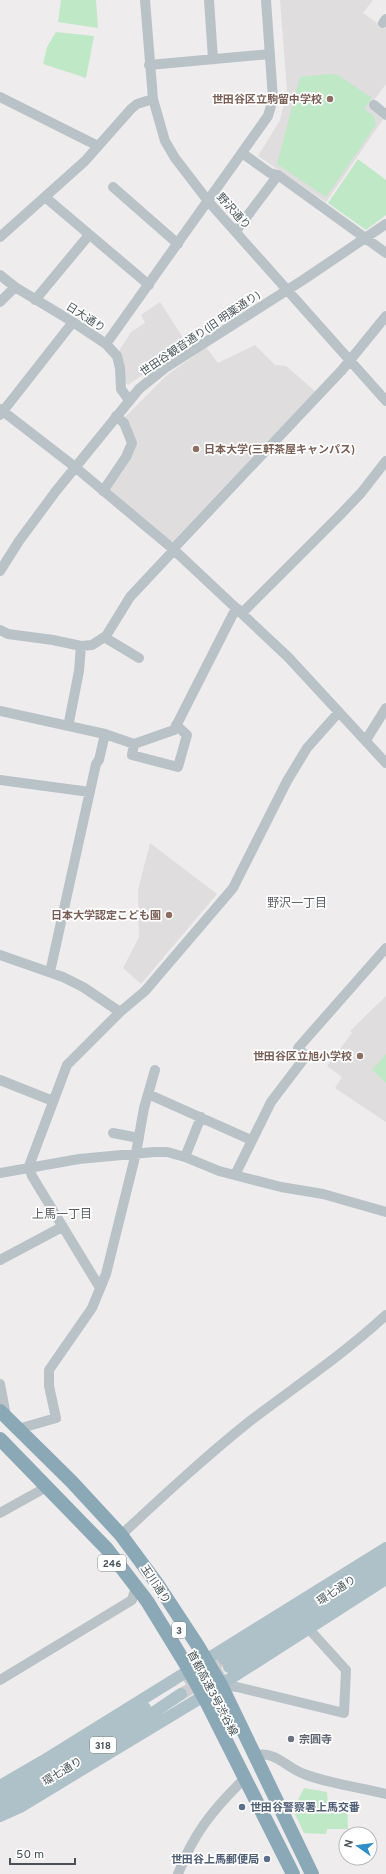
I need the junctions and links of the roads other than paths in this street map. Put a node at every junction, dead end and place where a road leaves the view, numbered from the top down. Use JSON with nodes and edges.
{"nodes":[{"id":1,"x":145,"y":0,"type":"edge"},
{"id":2,"x":208,"y":0,"type":"edge"},
{"id":3,"x":266,"y":0,"type":"edge"},
{"id":4,"x":270,"y":54,"type":"junction"},
{"id":5,"x":213,"y":59,"type":"junction"},
{"id":6,"x":149,"y":64,"type":"junction"},
{"id":7,"x":0,"y":97,"type":"edge"},
{"id":8,"x":153,"y":99,"type":"junction"},
{"id":9,"x":374,"y":105,"type":"dead end"},
{"id":10,"x":386,"y":115,"type":"edge"},
{"id":11,"x":98,"y":146,"type":"junction"},
{"id":12,"x":242,"y":153,"type":"junction"},
{"id":13,"x":278,"y":174,"type":"junction"},
{"id":14,"x":113,"y":187,"type":"dead end"},
{"id":15,"x":45,"y":197,"type":"junction"},
{"id":16,"x":208,"y":201,"type":"junction"},
{"id":17,"x":386,"y":224,"type":"edge"},
{"id":18,"x":236,"y":231,"type":"junction"},
{"id":19,"x":88,"y":235,"type":"junction"},
{"id":20,"x":0,"y":237,"type":"edge"},
{"id":21,"x":365,"y":238,"type":"junction"},
{"id":22,"x":178,"y":244,"type":"junction"},
{"id":23,"x":386,"y":253,"type":"edge"},
{"id":24,"x":0,"y":275,"type":"edge"},
{"id":25,"x":149,"y":285,"type":"junction"},
{"id":26,"x":15,"y":287,"type":"junction"},
{"id":27,"x":287,"y":290,"type":"junction"},
{"id":28,"x":35,"y":300,"type":"junction"},
{"id":29,"x":0,"y":302,"type":"edge"},
{"id":30,"x":386,"y":316,"type":"edge"},
{"id":31,"x":73,"y":322,"type":"junction"},
{"id":32,"x":106,"y":344,"type":"junction"},
{"id":33,"x":351,"y":361,"type":"junction"},
{"id":34,"x":129,"y":400,"type":"junction"},
{"id":35,"x":386,"y":401,"type":"edge"},
{"id":36,"x":1,"y":412,"type":"edge"},
{"id":37,"x":116,"y":416,"type":"junction"},
{"id":38,"x":385,"y":466,"type":"edge"},
{"id":39,"x":75,"y":467,"type":"junction"},
{"id":40,"x":103,"y":490,"type":"junction"},
{"id":41,"x":173,"y":549,"type":"junction"},
{"id":42,"x":0,"y":571,"type":"edge"},
{"id":43,"x":240,"y":611,"type":"junction"},
{"id":44,"x":0,"y":630,"type":"edge"},
{"id":45,"x":104,"y":637,"type":"junction"},
{"id":46,"x":81,"y":646,"type":"junction"},
{"id":47,"x":139,"y":658,"type":"dead end"},
{"id":48,"x":386,"y":708,"type":"edge"},
{"id":49,"x":0,"y":711,"type":"edge"},
{"id":50,"x":338,"y":712,"type":"junction"},
{"id":51,"x":69,"y":722,"type":"dead end"},
{"id":52,"x":176,"y":725,"type":"junction"},
{"id":53,"x":105,"y":734,"type":"junction"},
{"id":54,"x":366,"y":740,"type":"junction"},
{"id":55,"x":134,"y":744,"type":"junction"},
{"id":56,"x":386,"y":763,"type":"edge"},
{"id":57,"x":0,"y":780,"type":"edge"},
{"id":58,"x":90,"y":792,"type":"junction"},
{"id":59,"x":386,"y":948,"type":"edge"},
{"id":60,"x":0,"y":955,"type":"edge"},
{"id":61,"x":50,"y":972,"type":"junction"},
{"id":62,"x":120,"y":1012,"type":"junction"},
{"id":63,"x":155,"y":1070,"type":"dead end"},
{"id":64,"x":0,"y":1081,"type":"edge"},
{"id":65,"x":148,"y":1094,"type":"junction"},
{"id":66,"x":53,"y":1101,"type":"junction"},
{"id":67,"x":201,"y":1117,"type":"junction"},
{"id":68,"x":113,"y":1133,"type":"dead end"},
{"id":69,"x":138,"y":1138,"type":"junction"},
{"id":70,"x":251,"y":1140,"type":"junction"},
{"id":71,"x":136,"y":1153,"type":"junction"},
{"id":72,"x":185,"y":1156,"type":"junction"},
{"id":73,"x":30,"y":1166,"type":"junction"},
{"id":74,"x":0,"y":1173,"type":"edge"},
{"id":75,"x":235,"y":1175,"type":"junction"},
{"id":76,"x":386,"y":1212,"type":"edge"},
{"id":77,"x":62,"y":1227,"type":"junction"},
{"id":78,"x":0,"y":1260,"type":"edge"},
{"id":79,"x":100,"y":1288,"type":"junction"},
{"id":80,"x":386,"y":1315,"type":"edge"},
{"id":81,"x":0,"y":1384,"type":"edge"},
{"id":82,"x":2,"y":1417,"type":"edge"},
{"id":83,"x":18,"y":1429,"type":"junction"},
{"id":84,"x":0,"y":1439,"type":"edge"},
{"id":85,"x":0,"y":1446,"type":"edge"},
{"id":86,"x":43,"y":1489,"type":"junction"},
{"id":87,"x":0,"y":1513,"type":"edge"},
{"id":88,"x":120,"y":1535,"type":"junction"},
{"id":89,"x":386,"y":1548,"type":"edge"},
{"id":90,"x":386,"y":1557,"type":"edge"},
{"id":91,"x":386,"y":1568,"type":"edge"},
{"id":92,"x":386,"y":1579,"type":"edge"},
{"id":93,"x":134,"y":1593,"type":"junction"},
{"id":94,"x":308,"y":1628,"type":"junction"},
{"id":95,"x":207,"y":1660,"type":"junction"},
{"id":96,"x":183,"y":1674,"type":"junction"},
{"id":97,"x":0,"y":1680,"type":"edge"},
{"id":98,"x":221,"y":1685,"type":"junction"},
{"id":99,"x":197,"y":1700,"type":"junction"},
{"id":100,"x":253,"y":1756,"type":"junction"},
{"id":101,"x":240,"y":1782,"type":"junction"},
{"id":102,"x":0,"y":1786,"type":"edge"},
{"id":103,"x":386,"y":1794,"type":"edge"},
{"id":104,"x":0,"y":1795,"type":"edge"},
{"id":105,"x":0,"y":1805,"type":"edge"},
{"id":106,"x":0,"y":1816,"type":"edge"},
{"id":107,"x":178,"y":1874,"type":"edge"},
{"id":108,"x":285,"y":1874,"type":"edge"},
{"id":109,"x":293,"y":1874,"type":"edge"},
{"id":110,"x":306,"y":1874,"type":"edge"},
{"id":111,"x":312,"y":1874,"type":"edge"}],
"edges":[{"from":1,"to":6,"type":"street","name":"野沢通り"},
{"from":2,"to":5,"type":"street"},
{"from":3,"to":4,"type":"street"},
{"from":4,"to":5,"type":"street"},
{"from":4,"to":12,"type":"street"},
{"from":5,"to":6,"type":"street"},
{"from":6,"to":8,"type":"street","name":"野沢通り"},
{"from":7,"to":11,"type":"street"},
{"from":8,"to":11,"type":"street"},
{"from":8,"to":16,"type":"street","name":"野沢通り"},
{"from":9,"to":10,"type":"street"},
{"from":11,"to":15,"type":"street"},
{"from":12,"to":13,"type":"street"},
{"from":12,"to":16,"type":"street"},
{"from":13,"to":18,"type":"street"},
{"from":13,"to":21,"type":"street"},
{"from":14,"to":22,"type":"street"},
{"from":15,"to":19,"type":"street"},
{"from":15,"to":20,"type":"street"},
{"from":16,"to":18,"type":"street","name":"野沢通り"},
{"from":16,"to":22,"type":"street"},
{"from":17,"to":21,"type":"street","name":"世田谷観音通り(旧 明薬通り)"},
{"from":18,"to":27,"type":"street","name":"野沢通り"},
{"from":19,"to":25,"type":"street"},
{"from":19,"to":28,"type":"street"},
{"from":21,"to":23,"type":"street"},
{"from":21,"to":27,"type":"street","name":"世田谷観音通り(旧 明薬通り)"},
{"from":22,"to":25,"type":"street"},
{"from":24,"to":26,"type":"street","name":"日大通り"},
{"from":25,"to":32,"type":"street"},
{"from":26,"to":28,"type":"street","name":"日大通り"},
{"from":26,"to":29,"type":"street"},
{"from":27,"to":33,"type":"street","name":"野沢通り"},
{"from":27,"to":34,"type":"street","name":"世田谷観音通り(旧 明薬通り)"},
{"from":28,"to":31,"type":"street","name":"日大通り"},
{"from":30,"to":33,"type":"street"},
{"from":31,"to":32,"type":"street","name":"日大通り"},
{"from":31,"to":36,"type":"street"},
{"from":32,"to":34,"type":"street","name":"日大通り"},
{"from":33,"to":35,"type":"street","name":"野沢通り"},
{"from":33,"to":41,"type":"street"},
{"from":34,"to":37,"type":"street","name":"世田谷観音通り(旧 明薬通り)"},
{"from":36,"to":39,"type":"street"},
{"from":37,"to":39,"type":"street","name":"世田谷観音通り(旧 明薬通り)"},
{"from":37,"to":40,"type":"street"},
{"from":38,"to":43,"type":"street"},
{"from":39,"to":40,"type":"street"},
{"from":39,"to":42,"type":"street","name":"世田谷観音通り(旧 明薬通り)"},
{"from":40,"to":41,"type":"street"},
{"from":41,"to":43,"type":"street"},
{"from":41,"to":45,"type":"street"},
{"from":43,"to":50,"type":"street"},
{"from":43,"to":52,"type":"street"},
{"from":44,"to":46,"type":"street"},
{"from":45,"to":46,"type":"street"},
{"from":45,"to":47,"type":"street"},
{"from":46,"to":51,"type":"street"},
{"from":48,"to":54,"type":"street"},
{"from":49,"to":53,"type":"street"},
{"from":50,"to":54,"type":"street"},
{"from":50,"to":62,"type":"street"},
{"from":52,"to":55,"type":"street"},
{"from":52,"to":55,"type":"street"},
{"from":53,"to":55,"type":"street"},
{"from":53,"to":58,"type":"street"},
{"from":54,"to":56,"type":"street"},
{"from":57,"to":58,"type":"street"},
{"from":58,"to":61,"type":"street"},
{"from":59,"to":70,"type":"street"},
{"from":60,"to":61,"type":"street"},
{"from":61,"to":62,"type":"street"},
{"from":62,"to":66,"type":"street"},
{"from":63,"to":65,"type":"street"},
{"from":64,"to":66,"type":"street"},
{"from":65,"to":67,"type":"street"},
{"from":65,"to":69,"type":"street"},
{"from":66,"to":73,"type":"street"},
{"from":67,"to":70,"type":"street"},
{"from":67,"to":72,"type":"street"},
{"from":68,"to":69,"type":"street"},
{"from":69,"to":71,"type":"street"},
{"from":70,"to":75,"type":"street"},
{"from":71,"to":72,"type":"street"},
{"from":71,"to":73,"type":"street"},
{"from":71,"to":79,"type":"street"},
{"from":72,"to":75,"type":"street"},
{"from":73,"to":74,"type":"street"},
{"from":73,"to":77,"type":"street"},
{"from":75,"to":76,"type":"street"},
{"from":77,"to":78,"type":"street"},
{"from":77,"to":79,"type":"street"},
{"from":79,"to":83,"type":"street"},
{"from":80,"to":88,"type":"street"},
{"from":81,"to":82,"type":"street"},
{"from":82,"to":83,"type":"highway","name":"玉川通り","number":"246"},
{"from":82,"to":110,"type":"highway","name":"首都高速3号渋谷線","number":"3"},
{"from":83,"to":88,"type":"highway","name":"玉川通り","number":"246"},
{"from":84,"to":109,"type":"highway","name":"首都高速3号渋谷線","number":"3"},
{"from":85,"to":86,"type":"highway","number":"246"},
{"from":86,"to":87,"type":"street"},
{"from":86,"to":93,"type":"highway","number":"246"},
{"from":88,"to":95,"type":"highway","name":"玉川通り","number":"246"},
{"from":89,"to":95,"type":"main road"},
{"from":90,"to":91,"type":"main road","name":"環七通り"},
{"from":92,"to":94,"type":"main road"},
{"from":93,"to":96,"type":"highway","number":"246"},
{"from":93,"to":97,"type":"street"},
{"from":94,"to":98,"type":"main road"},
{"from":94,"to":98,"type":"street"},
{"from":95,"to":96,"type":"main road"},
{"from":95,"to":98,"type":"highway","name":"玉川通り","number":"246"},
{"from":96,"to":99,"type":"highway","number":"246"},
{"from":96,"to":102,"type":"main road"},
{"from":98,"to":99,"type":"main road"},
{"from":98,"to":100,"type":"highway","name":"玉川通り","number":"246"},
{"from":99,"to":101,"type":"highway","number":"246"},
{"from":99,"to":106,"type":"main road"},
{"from":100,"to":103,"type":"street"},
{"from":100,"to":111,"type":"highway","name":"玉川通り","number":"246"},
{"from":101,"to":107,"type":"street"},
{"from":101,"to":108,"type":"highway","number":"246"},
{"from":104,"to":105,"type":"main road","name":"環七通り","number":"318"}]}
